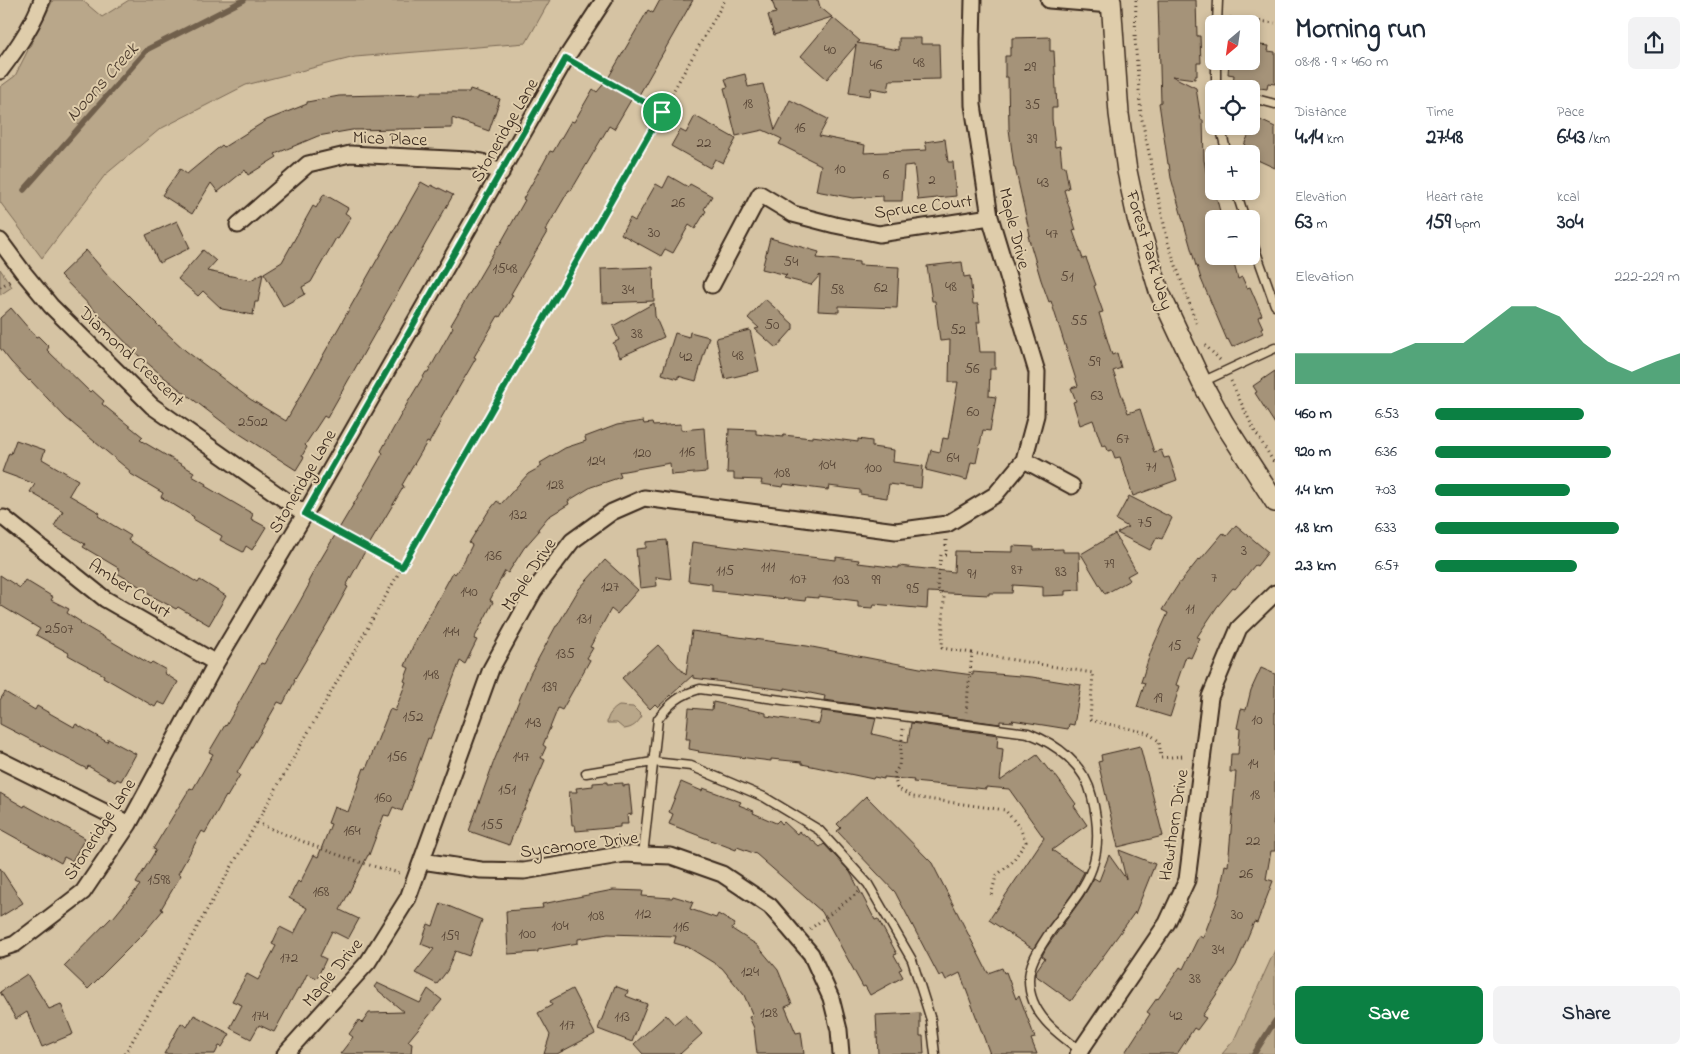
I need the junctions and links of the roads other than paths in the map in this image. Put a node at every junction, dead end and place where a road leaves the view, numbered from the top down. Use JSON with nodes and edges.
{"nodes":[{"id":1,"x":42,"y":0,"type":"edge"},
{"id":2,"x":604,"y":0,"type":"edge"},
{"id":3,"x":973,"y":0,"type":"edge"},
{"id":4,"x":1049,"y":0,"type":"edge"},
{"id":5,"x":1218,"y":0,"type":"edge"},
{"id":6,"x":1111,"y":2,"type":"edge"},
{"id":7,"x":1217,"y":15,"type":"edge"},
{"id":8,"x":0,"y":72,"type":"edge"},
{"id":9,"x":1260,"y":100,"type":"edge"},
{"id":10,"x":1275,"y":104,"type":"edge"},
{"id":11,"x":501,"y":174,"type":"junction"},
{"id":12,"x":990,"y":217,"type":"junction"},
{"id":13,"x":238,"y":225,"type":"dead end"},
{"id":14,"x":0,"y":241,"type":"edge"},
{"id":15,"x":1260,"y":263,"type":"edge"},
{"id":16,"x":712,"y":285,"type":"dead end"},
{"id":17,"x":1275,"y":305,"type":"edge"},
{"id":18,"x":1275,"y":348,"type":"edge"},
{"id":19,"x":1202,"y":383,"type":"junction"},
{"id":20,"x":1024,"y":460,"type":"junction"},
{"id":21,"x":1072,"y":486,"type":"dead end"},
{"id":22,"x":1275,"y":502,"type":"edge"},
{"id":23,"x":305,"y":514,"type":"junction"},
{"id":24,"x":4,"y":518,"type":"dead end"},
{"id":25,"x":1275,"y":593,"type":"edge"},
{"id":26,"x":216,"y":663,"type":"junction"},
{"id":27,"x":0,"y":760,"type":"edge"},
{"id":28,"x":654,"y":762,"type":"junction"},
{"id":29,"x":586,"y":773,"type":"dead end"},
{"id":30,"x":129,"y":824,"type":"junction"},
{"id":31,"x":643,"y":855,"type":"junction"},
{"id":32,"x":422,"y":861,"type":"junction"},
{"id":33,"x":0,"y":949,"type":"edge"},
{"id":34,"x":1079,"y":1052,"type":"edge"},
{"id":35,"x":285,"y":1054,"type":"edge"},
{"id":36,"x":841,"y":1054,"type":"edge"},
{"id":37,"x":934,"y":1054,"type":"edge"}],
"edges":[{"from":1,"to":8,"type":"street"},
{"from":2,"to":11,"type":"street","name":"Stoneridge Lane"},
{"from":3,"to":12,"type":"street","name":"Maple Drive"},
{"from":4,"to":6,"type":"street"},
{"from":5,"to":7,"type":"lane"},
{"from":6,"to":19,"type":"street","name":"Forest Park Way"},
{"from":9,"to":10,"type":"lane"},
{"from":11,"to":13,"type":"street","name":"Mica Place"},
{"from":11,"to":23,"type":"street","name":"Stoneridge Lane"},
{"from":12,"to":16,"type":"street","name":"Spruce Court"},
{"from":12,"to":20,"type":"street","name":"Maple Drive"},
{"from":14,"to":23,"type":"street","name":"Diamond Crescent"},
{"from":15,"to":17,"type":"lane"},
{"from":18,"to":19,"type":"lane"},
{"from":19,"to":22,"type":"street","name":"Forest Park Way"},
{"from":20,"to":21,"type":"street"},
{"from":20,"to":32,"type":"street","name":"Maple Drive"},
{"from":23,"to":26,"type":"street","name":"Stoneridge Lane"},
{"from":24,"to":26,"type":"street","name":"Amber Court"},
{"from":25,"to":34,"type":"street","name":"Hawthorn Drive"},
{"from":26,"to":30,"type":"street","name":"Stoneridge Lane"},
{"from":27,"to":30,"type":"street"},
{"from":28,"to":29,"type":"lane"},
{"from":28,"to":31,"type":"lane"},
{"from":28,"to":34,"type":"lane"},
{"from":28,"to":37,"type":"lane"},
{"from":30,"to":33,"type":"street","name":"Stoneridge Lane"},
{"from":31,"to":32,"type":"street","name":"Sycamore Drive"},
{"from":31,"to":36,"type":"street","name":"Sycamore Drive"},
{"from":32,"to":35,"type":"street","name":"Maple Drive"}]}
